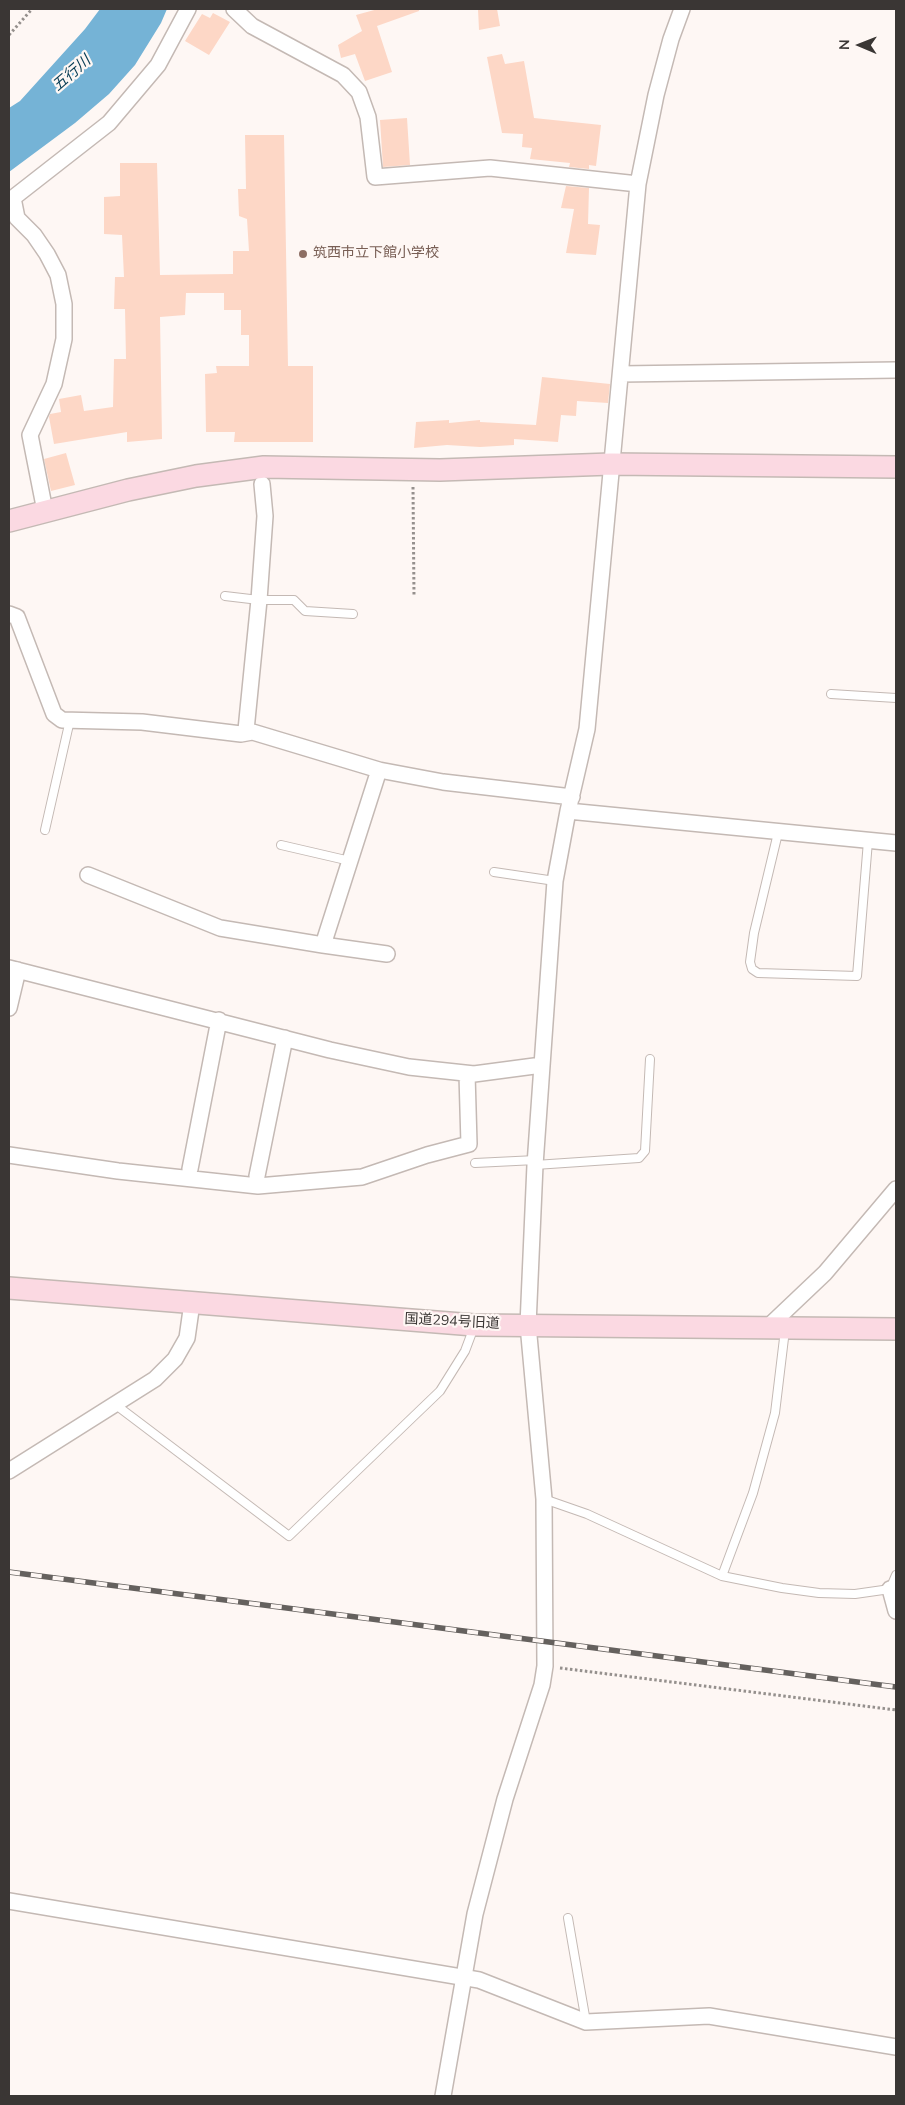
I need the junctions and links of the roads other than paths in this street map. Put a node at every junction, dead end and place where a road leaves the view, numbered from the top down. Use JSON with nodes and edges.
{"nodes":[{"id":1,"x":188,"y":9,"type":"edge"},
{"id":2,"x":234,"y":9,"type":"edge"},
{"id":3,"x":682,"y":9,"type":"edge"},
{"id":4,"x":638,"y":184,"type":"junction"},
{"id":5,"x":11,"y":199,"type":"edge"},
{"id":6,"x":13,"y":224,"type":"edge"},
{"id":7,"x":896,"y":370,"type":"edge"},
{"id":8,"x":621,"y":374,"type":"junction"},
{"id":9,"x":611,"y":464,"type":"junction"},
{"id":10,"x":896,"y":467,"type":"edge"},
{"id":11,"x":262,"y":484,"type":"dead end"},
{"id":12,"x":45,"y":510,"type":"junction"},
{"id":13,"x":9,"y":521,"type":"edge"},
{"id":14,"x":225,"y":596,"type":"dead end"},
{"id":15,"x":260,"y":600,"type":"junction"},
{"id":16,"x":9,"y":614,"type":"edge"},
{"id":17,"x":353,"y":614,"type":"dead end"},
{"id":18,"x":831,"y":694,"type":"dead end"},
{"id":19,"x":896,"y":698,"type":"edge"},
{"id":20,"x":70,"y":720,"type":"junction"},
{"id":21,"x":252,"y":732,"type":"junction"},
{"id":22,"x":379,"y":770,"type":"junction"},
{"id":23,"x":570,"y":804,"type":"junction"},
{"id":24,"x":45,"y":830,"type":"dead end"},
{"id":25,"x":778,"y":833,"type":"junction"},
{"id":26,"x":868,"y":841,"type":"junction"},
{"id":27,"x":896,"y":843,"type":"edge"},
{"id":28,"x":281,"y":845,"type":"dead end"},
{"id":29,"x":350,"y":861,"type":"junction"},
{"id":30,"x":494,"y":872,"type":"dead end"},
{"id":31,"x":88,"y":875,"type":"dead end"},
{"id":32,"x":555,"y":881,"type":"junction"},
{"id":33,"x":323,"y":945,"type":"junction"},
{"id":34,"x":387,"y":954,"type":"dead end"},
{"id":35,"x":13,"y":969,"type":"edge"},
{"id":36,"x":9,"y":1008,"type":"edge"},
{"id":37,"x":219,"y":1020,"type":"junction"},
{"id":38,"x":285,"y":1038,"type":"junction"},
{"id":39,"x":650,"y":1058,"type":"dead end"},
{"id":40,"x":542,"y":1065,"type":"junction"},
{"id":41,"x":466,"y":1074,"type":"junction"},
{"id":42,"x":9,"y":1155,"type":"edge"},
{"id":43,"x":475,"y":1163,"type":"dead end"},
{"id":44,"x":535,"y":1163,"type":"junction"},
{"id":45,"x":190,"y":1169,"type":"dead end"},
{"id":46,"x":257,"y":1176,"type":"dead end"},
{"id":47,"x":896,"y":1189,"type":"edge"},
{"id":48,"x":9,"y":1288,"type":"edge"},
{"id":49,"x":192,"y":1303,"type":"junction"},
{"id":50,"x":474,"y":1325,"type":"junction"},
{"id":51,"x":528,"y":1325,"type":"junction"},
{"id":52,"x":776,"y":1328,"type":"junction"},
{"id":53,"x":896,"y":1329,"type":"edge"},
{"id":54,"x":116,"y":1405,"type":"junction"},
{"id":55,"x":9,"y":1471,"type":"edge"},
{"id":56,"x":544,"y":1499,"type":"junction"},
{"id":57,"x":896,"y":1574,"type":"edge"},
{"id":58,"x":722,"y":1576,"type":"junction"},
{"id":59,"x":890,"y":1589,"type":"junction"},
{"id":60,"x":896,"y":1611,"type":"edge"},
{"id":61,"x":9,"y":1901,"type":"edge"},
{"id":62,"x":568,"y":1918,"type":"dead end"},
{"id":63,"x":464,"y":1977,"type":"junction"},
{"id":64,"x":586,"y":2022,"type":"junction"},
{"id":65,"x":896,"y":2047,"type":"edge"},
{"id":66,"x":443,"y":2096,"type":"edge"}],
"edges":[{"from":1,"to":5,"type":"street"},
{"from":2,"to":4,"type":"street"},
{"from":3,"to":4,"type":"street"},
{"from":4,"to":8,"type":"street"},
{"from":5,"to":6,"type":"street"},
{"from":6,"to":12,"type":"street"},
{"from":7,"to":8,"type":"street"},
{"from":8,"to":9,"type":"street"},
{"from":9,"to":10,"type":"street"},
{"from":9,"to":12,"type":"street"},
{"from":9,"to":23,"type":"street"},
{"from":11,"to":15,"type":"street"},
{"from":12,"to":13,"type":"street"},
{"from":14,"to":15,"type":"lane"},
{"from":15,"to":17,"type":"lane"},
{"from":15,"to":21,"type":"street"},
{"from":16,"to":20,"type":"street"},
{"from":18,"to":19,"type":"lane"},
{"from":20,"to":21,"type":"street"},
{"from":20,"to":24,"type":"lane"},
{"from":21,"to":22,"type":"street"},
{"from":22,"to":23,"type":"street"},
{"from":22,"to":29,"type":"street"},
{"from":23,"to":25,"type":"street"},
{"from":23,"to":32,"type":"street"},
{"from":25,"to":26,"type":"street"},
{"from":25,"to":26,"type":"lane"},
{"from":26,"to":27,"type":"street"},
{"from":28,"to":29,"type":"lane"},
{"from":29,"to":33,"type":"street"},
{"from":30,"to":32,"type":"lane"},
{"from":31,"to":33,"type":"street"},
{"from":32,"to":40,"type":"street"},
{"from":33,"to":34,"type":"street"},
{"from":35,"to":36,"type":"street"},
{"from":35,"to":37,"type":"street"},
{"from":37,"to":38,"type":"street"},
{"from":37,"to":45,"type":"street"},
{"from":38,"to":41,"type":"street"},
{"from":38,"to":46,"type":"street"},
{"from":39,"to":44,"type":"lane"},
{"from":40,"to":41,"type":"street"},
{"from":40,"to":44,"type":"street"},
{"from":41,"to":42,"type":"street"},
{"from":43,"to":44,"type":"lane"},
{"from":44,"to":51,"type":"street"},
{"from":47,"to":52,"type":"street"},
{"from":48,"to":49,"type":"street","name":"国道294号旧道"},
{"from":49,"to":50,"type":"street","name":"国道294号旧道"},
{"from":49,"to":54,"type":"street"},
{"from":50,"to":51,"type":"street","name":"国道294号旧道"},
{"from":50,"to":54,"type":"lane"},
{"from":51,"to":52,"type":"street","name":"国道294号旧道"},
{"from":51,"to":56,"type":"street"},
{"from":52,"to":53,"type":"street","name":"国道294号旧道"},
{"from":52,"to":58,"type":"lane"},
{"from":54,"to":55,"type":"street"},
{"from":56,"to":58,"type":"lane"},
{"from":56,"to":63,"type":"street"},
{"from":57,"to":59,"type":"lane"},
{"from":58,"to":59,"type":"lane"},
{"from":59,"to":60,"type":"street"},
{"from":61,"to":63,"type":"street"},
{"from":62,"to":64,"type":"lane"},
{"from":63,"to":64,"type":"street"},
{"from":63,"to":66,"type":"street"},
{"from":64,"to":65,"type":"street"}]}
